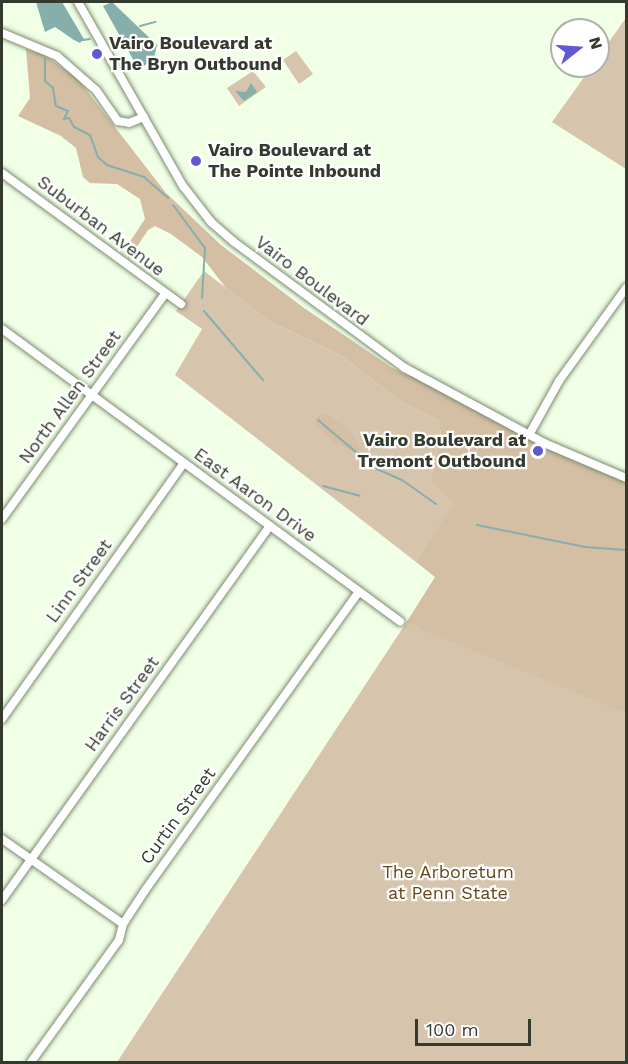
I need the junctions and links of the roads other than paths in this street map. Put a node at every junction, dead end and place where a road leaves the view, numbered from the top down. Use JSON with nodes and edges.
{"nodes":[{"id":1,"x":78,"y":2,"type":"edge"},
{"id":2,"x":2,"y":33,"type":"edge"},
{"id":3,"x":144,"y":117,"type":"junction"},
{"id":4,"x":2,"y":173,"type":"edge"},
{"id":5,"x":627,"y":288,"type":"edge"},
{"id":6,"x":165,"y":294,"type":"junction"},
{"id":7,"x":181,"y":304,"type":"dead end"},
{"id":8,"x":2,"y":329,"type":"edge"},
{"id":9,"x":91,"y":394,"type":"junction"},
{"id":10,"x":529,"y":435,"type":"junction"},
{"id":11,"x":184,"y":463,"type":"junction"},
{"id":12,"x":627,"y":477,"type":"edge"},
{"id":13,"x":2,"y":519,"type":"edge"},
{"id":14,"x":270,"y":526,"type":"junction"},
{"id":15,"x":359,"y":592,"type":"junction"},
{"id":16,"x":400,"y":621,"type":"dead end"},
{"id":17,"x":2,"y":718,"type":"edge"},
{"id":18,"x":2,"y":839,"type":"edge"},
{"id":19,"x":30,"y":860,"type":"junction"},
{"id":20,"x":2,"y":900,"type":"edge"},
{"id":21,"x":123,"y":924,"type":"junction"},
{"id":22,"x":31,"y":1062,"type":"edge"}],
"edges":[{"from":1,"to":3,"type":"street","name":"Vairo Boulevard"},
{"from":2,"to":3,"type":"street"},
{"from":3,"to":10,"type":"street","name":"Vairo Boulevard"},
{"from":4,"to":6,"type":"street","name":"Suburban Avenue"},
{"from":5,"to":10,"type":"street"},
{"from":6,"to":7,"type":"street","name":"Suburban Avenue"},
{"from":6,"to":9,"type":"street","name":"North Allen Street"},
{"from":8,"to":9,"type":"street","name":"East Aaron Drive"},
{"from":9,"to":11,"type":"street","name":"East Aaron Drive"},
{"from":9,"to":13,"type":"street","name":"North Allen Street"},
{"from":10,"to":12,"type":"street","name":"Vairo Boulevard"},
{"from":11,"to":14,"type":"street","name":"East Aaron Drive"},
{"from":11,"to":17,"type":"street","name":"Linn Street"},
{"from":14,"to":15,"type":"street","name":"East Aaron Drive"},
{"from":14,"to":19,"type":"street","name":"Harris Street"},
{"from":15,"to":16,"type":"street","name":"East Aaron Drive"},
{"from":15,"to":21,"type":"street","name":"Curtin Street"},
{"from":18,"to":19,"type":"street"},
{"from":19,"to":20,"type":"street","name":"Harris Street"},
{"from":19,"to":21,"type":"street"},
{"from":21,"to":22,"type":"street","name":"Curtin Street"}]}
